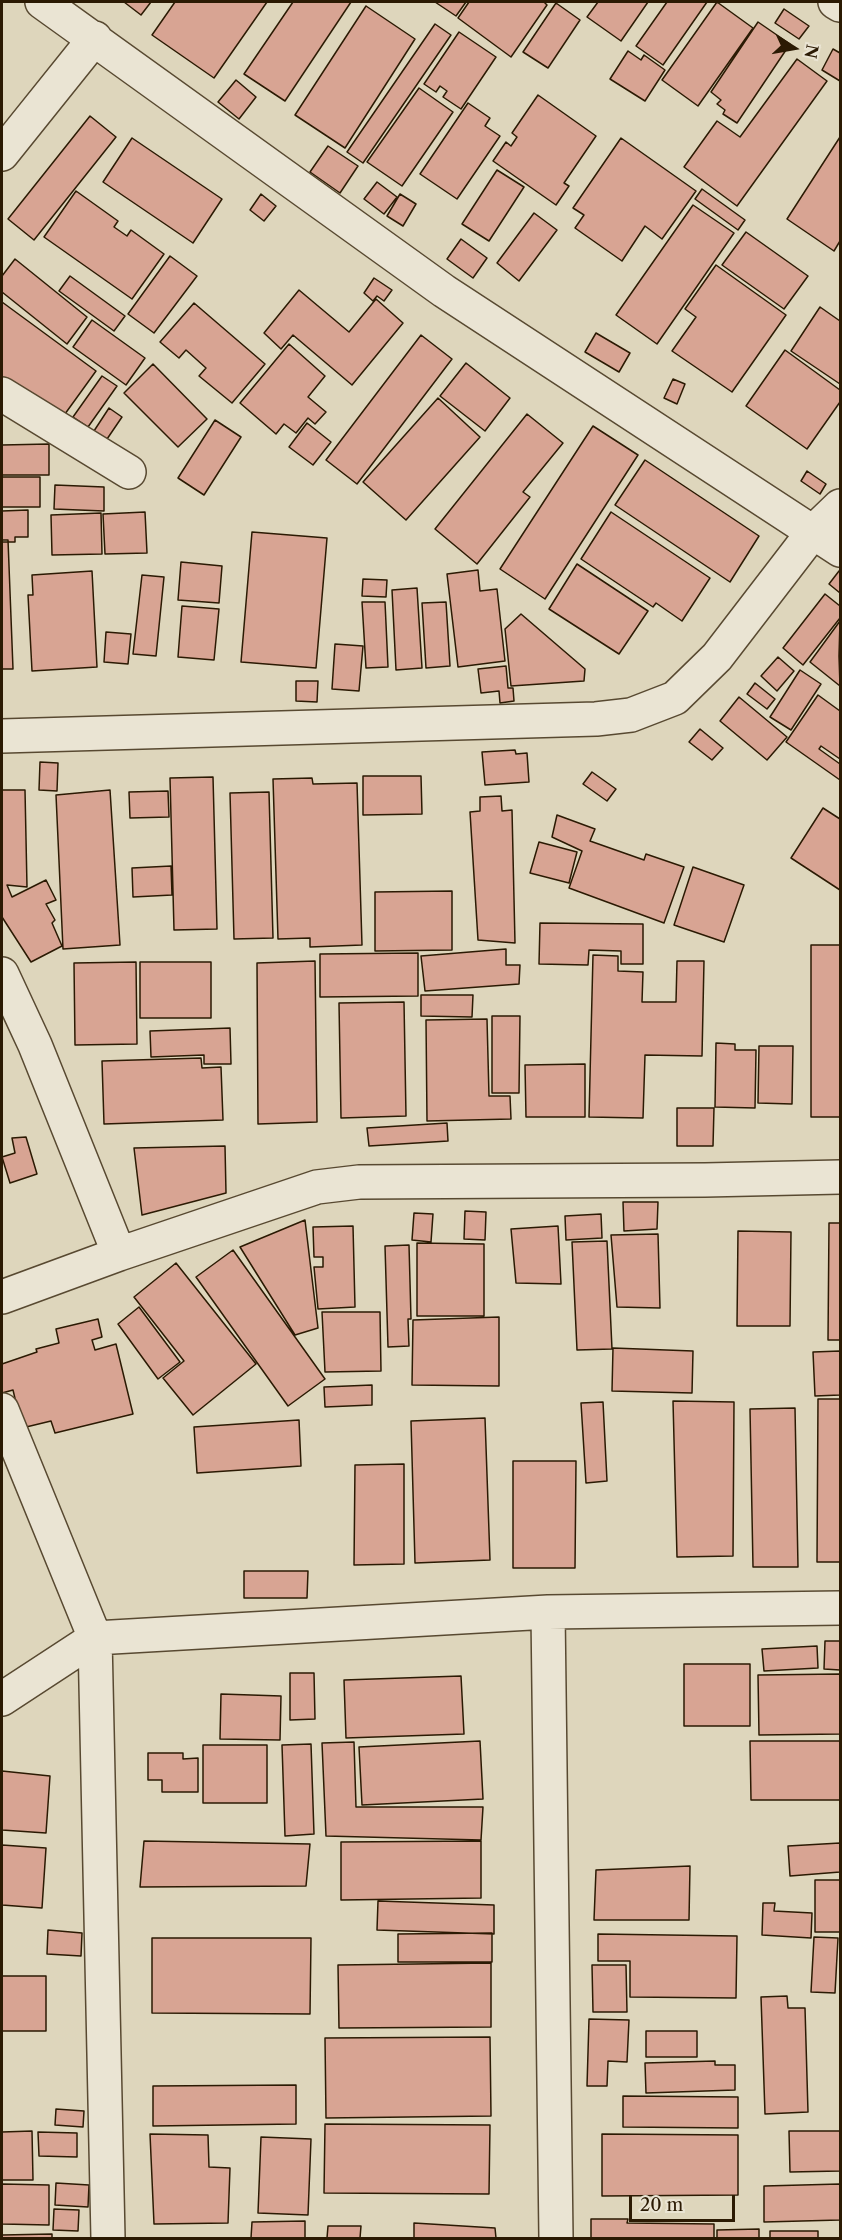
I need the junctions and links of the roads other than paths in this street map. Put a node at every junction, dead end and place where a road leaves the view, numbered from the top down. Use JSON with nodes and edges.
{"nodes":[{"id":1,"x":42,"y":2,"type":"edge"},
{"id":2,"x":835,"y":2,"type":"edge"},
{"id":3,"x":840,"y":5,"type":"edge"},
{"id":4,"x":95,"y":38,"type":"junction"},
{"id":5,"x":2,"y":154,"type":"edge"},
{"id":6,"x":2,"y":394,"type":"edge"},
{"id":7,"x":129,"y":472,"type":"dead end"},
{"id":8,"x":840,"y":506,"type":"edge"},
{"id":9,"x":813,"y":532,"type":"junction"},
{"id":10,"x":840,"y":550,"type":"edge"},
{"id":11,"x":2,"y":736,"type":"edge"},
{"id":12,"x":2,"y":974,"type":"edge"},
{"id":13,"x":840,"y":1177,"type":"edge"},
{"id":14,"x":119,"y":1254,"type":"junction"},
{"id":15,"x":2,"y":1297,"type":"edge"},
{"id":16,"x":2,"y":1410,"type":"edge"},
{"id":17,"x":840,"y":1608,"type":"edge"},
{"id":18,"x":549,"y":1612,"type":"junction"},
{"id":19,"x":95,"y":1638,"type":"junction"},
{"id":20,"x":2,"y":1699,"type":"edge"},
{"id":21,"x":108,"y":2238,"type":"edge"},
{"id":22,"x":556,"y":2238,"type":"edge"}],
"edges":[{"from":1,"to":4,"type":"street"},
{"from":2,"to":3,"type":"street"},
{"from":4,"to":5,"type":"street"},
{"from":4,"to":9,"type":"street"},
{"from":6,"to":7,"type":"street"},
{"from":8,"to":9,"type":"street"},
{"from":9,"to":10,"type":"street"},
{"from":9,"to":11,"type":"street"},
{"from":12,"to":14,"type":"street"},
{"from":13,"to":14,"type":"street"},
{"from":14,"to":15,"type":"street"},
{"from":16,"to":19,"type":"street"},
{"from":17,"to":18,"type":"street"},
{"from":18,"to":19,"type":"street"},
{"from":18,"to":22,"type":"street"},
{"from":19,"to":20,"type":"street"},
{"from":19,"to":21,"type":"street"}]}
